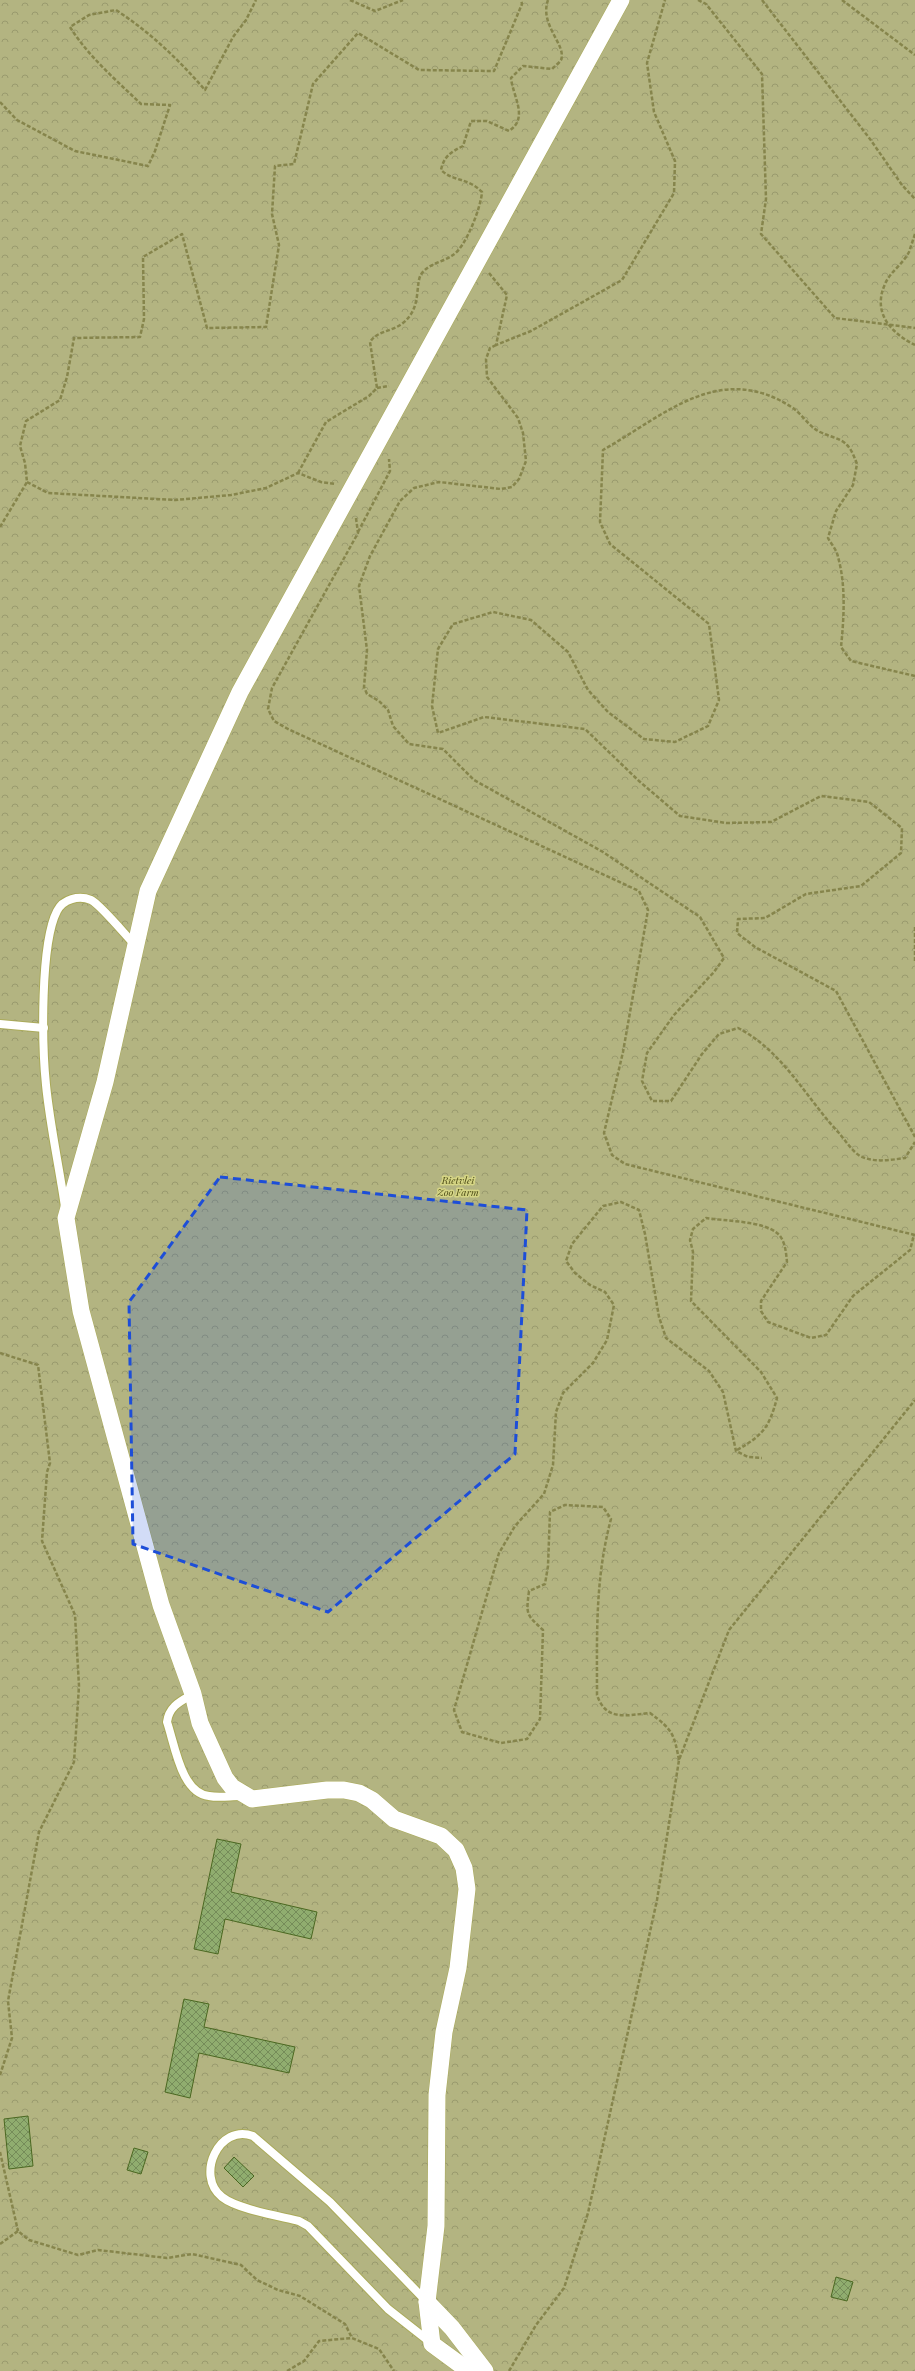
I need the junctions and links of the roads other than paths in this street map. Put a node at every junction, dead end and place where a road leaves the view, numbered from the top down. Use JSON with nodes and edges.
{"nodes":[{"id":1,"x":621,"y":0,"type":"edge"},
{"id":2,"x":136,"y":946,"type":"junction"},
{"id":3,"x":0,"y":1024,"type":"edge"},
{"id":4,"x":44,"y":1028,"type":"junction"},
{"id":5,"x":66,"y":1218,"type":"junction"},
{"id":6,"x":193,"y":1694,"type":"junction"},
{"id":7,"x":243,"y":1796,"type":"junction"},
{"id":8,"x":427,"y":2302,"type":"junction"},
{"id":9,"x":432,"y":2344,"type":"junction"},
{"id":10,"x":469,"y":2371,"type":"edge"},
{"id":11,"x":485,"y":2371,"type":"edge"}],
"edges":[{"from":1,"to":2,"type":"street"},
{"from":2,"to":4,"type":"lane"},
{"from":2,"to":5,"type":"street"},
{"from":3,"to":4,"type":"lane"},
{"from":4,"to":5,"type":"lane"},
{"from":5,"to":6,"type":"street"},
{"from":6,"to":7,"type":"street"},
{"from":6,"to":7,"type":"lane"},
{"from":7,"to":8,"type":"street"},
{"from":8,"to":9,"type":"street"},
{"from":8,"to":9,"type":"lane"},
{"from":8,"to":11,"type":"street"},
{"from":9,"to":10,"type":"street"}]}
